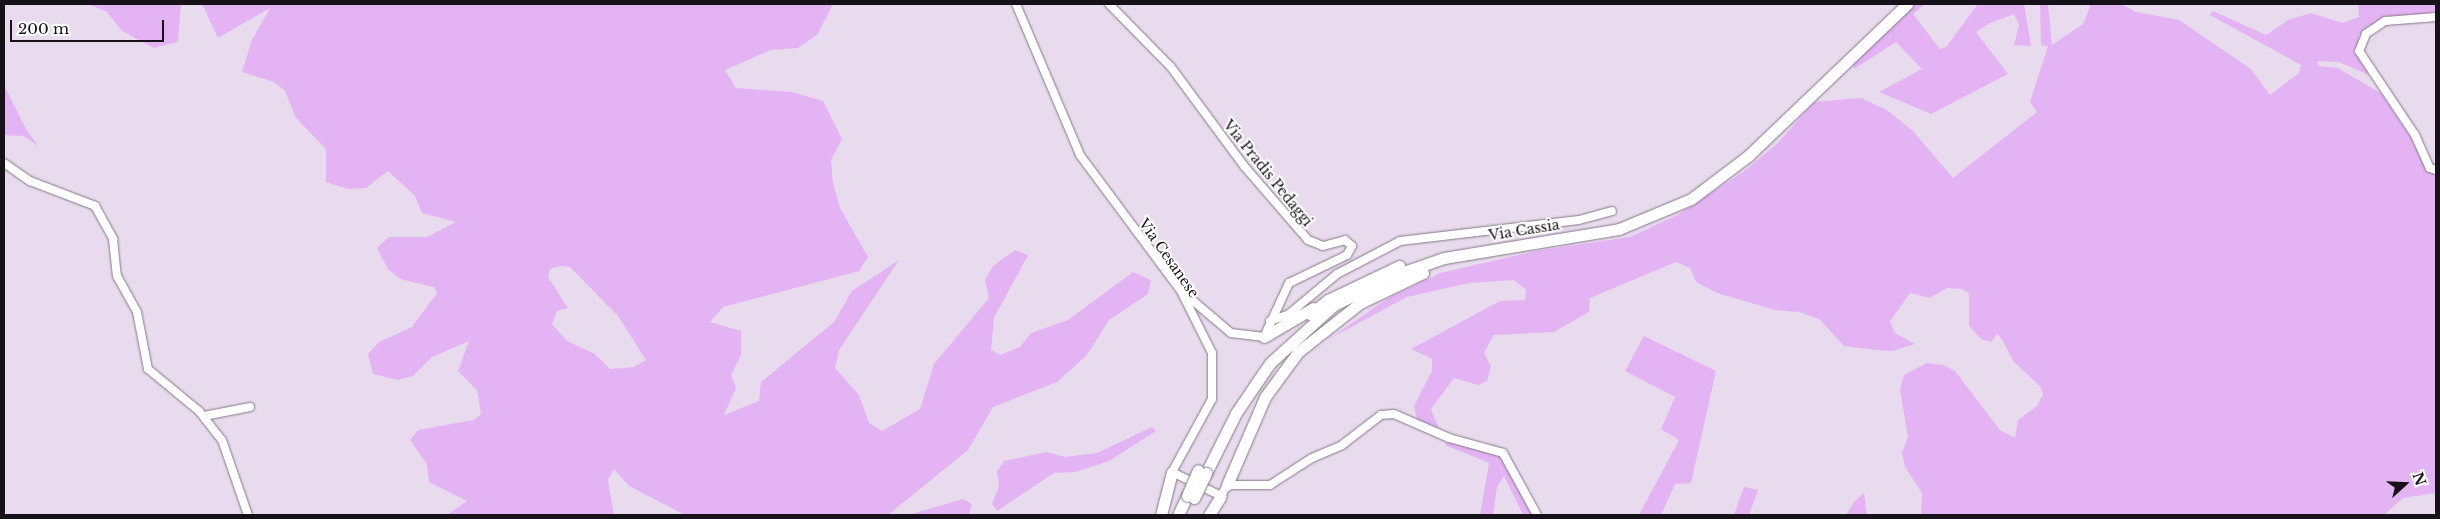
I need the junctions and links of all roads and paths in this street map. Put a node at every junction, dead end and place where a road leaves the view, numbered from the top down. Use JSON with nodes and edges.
{"nodes":[{"id":1,"x":1016,"y":4,"type":"edge"},
{"id":2,"x":1109,"y":4,"type":"edge"},
{"id":3,"x":1896,"y":4,"type":"edge"},
{"id":4,"x":1907,"y":4,"type":"edge"},
{"id":5,"x":2436,"y":17,"type":"edge"},
{"id":6,"x":4,"y":163,"type":"edge"},
{"id":7,"x":2436,"y":170,"type":"edge"},
{"id":8,"x":1612,"y":211,"type":"dead end"},
{"id":9,"x":1469,"y":254,"type":"junction"},
{"id":10,"x":1181,"y":291,"type":"junction"},
{"id":11,"x":1328,"y":300,"type":"junction"},
{"id":12,"x":1270,"y":321,"type":"junction"},
{"id":13,"x":1264,"y":337,"type":"junction"},
{"id":14,"x":250,"y":407,"type":"dead end"},
{"id":15,"x":204,"y":416,"type":"junction"},
{"id":16,"x":1172,"y":472,"type":"junction"},
{"id":17,"x":1202,"y":472,"type":"junction"},
{"id":18,"x":1227,"y":485,"type":"junction"},
{"id":19,"x":1221,"y":496,"type":"junction"},
{"id":20,"x":1190,"y":497,"type":"junction"},
{"id":21,"x":248,"y":515,"type":"edge"},
{"id":22,"x":1161,"y":515,"type":"edge"},
{"id":23,"x":1178,"y":515,"type":"edge"},
{"id":24,"x":1186,"y":515,"type":"edge"},
{"id":25,"x":1209,"y":515,"type":"edge"},
{"id":26,"x":1537,"y":515,"type":"edge"}],
"edges":[{"from":1,"to":10,"type":"street","name":"Via Cesanese"},
{"from":2,"to":12,"type":"street","name":"Via Pradis Pedaggi"},
{"from":3,"to":11,"type":"highway","name":"Via Cassia"},
{"from":4,"to":9,"type":"highway","name":"Via Cassia"},
{"from":5,"to":7,"type":"street"},
{"from":6,"to":15,"type":"street"},
{"from":8,"to":12,"type":"street"},
{"from":9,"to":17,"type":"highway","name":"Via Cassia"},
{"from":9,"to":18,"type":"highway"},
{"from":10,"to":13,"type":"street"},
{"from":10,"to":16,"type":"street","name":"Via Cesanese"},
{"from":11,"to":13,"type":"highway"},
{"from":11,"to":17,"type":"highway","name":"Via Cassia"},
{"from":12,"to":13,"type":"street","name":"Via Pradis Pedaggi"},
{"from":14,"to":15,"type":"street"},
{"from":15,"to":21,"type":"street"},
{"from":16,"to":19,"type":"street"},
{"from":16,"to":22,"type":"highway"},
{"from":17,"to":20,"type":"highway","name":"Via Cassia","bridge":true},
{"from":18,"to":19,"type":"street"},
{"from":18,"to":26,"type":"street"},
{"from":19,"to":25,"type":"highway"},
{"from":20,"to":23,"type":"highway","name":"Via Cassia"},
{"from":20,"to":24,"type":"highway","name":"Via Cassia"}]}
